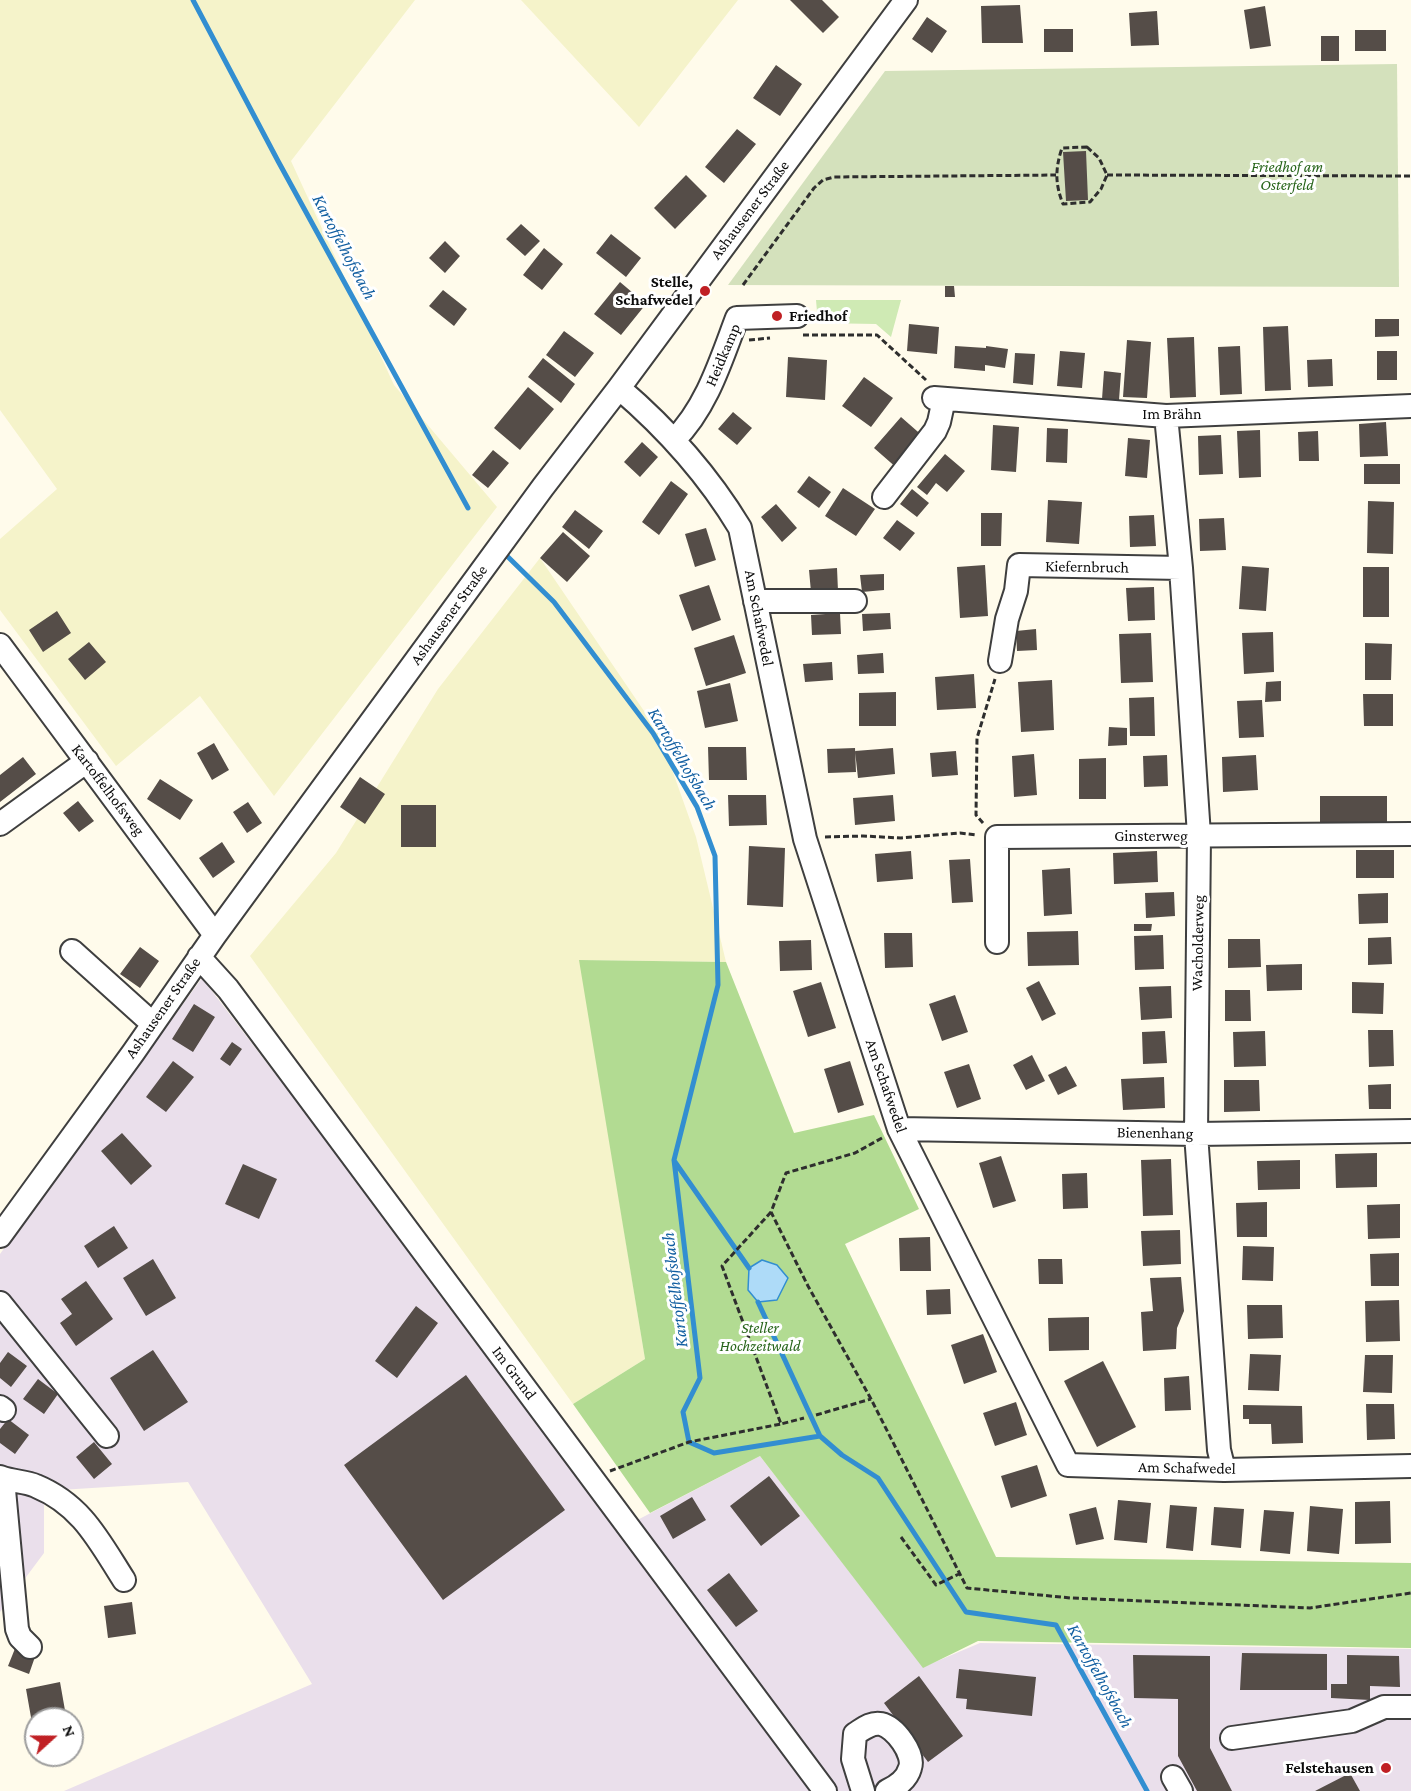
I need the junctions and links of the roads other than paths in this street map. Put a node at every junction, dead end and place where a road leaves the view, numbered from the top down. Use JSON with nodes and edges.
{"nodes":[{"id":1,"x":906,"y":0,"type":"edge"},
{"id":2,"x":799,"y":326,"type":"road end"},
{"id":3,"x":619,"y":388,"type":"junction"},
{"id":4,"x":1411,"y":406,"type":"edge"},
{"id":5,"x":1166,"y":416,"type":"junction"},
{"id":6,"x":674,"y":440,"type":"junction"},
{"id":7,"x":884,"y":497,"type":"dead end"},
{"id":8,"x":1180,"y":568,"type":"junction"},
{"id":9,"x":755,"y":601,"type":"junction"},
{"id":10,"x":855,"y":601,"type":"dead end"},
{"id":11,"x":0,"y":645,"type":"edge"},
{"id":12,"x":1000,"y":661,"type":"road end"},
{"id":13,"x":87,"y":761,"type":"junction"},
{"id":14,"x":0,"y":824,"type":"edge"},
{"id":15,"x":1411,"y":834,"type":"edge"},
{"id":16,"x":1199,"y":835,"type":"junction"},
{"id":17,"x":215,"y":935,"type":"junction"},
{"id":18,"x":997,"y":942,"type":"dead end"},
{"id":19,"x":72,"y":951,"type":"dead end"},
{"id":20,"x":199,"y":957,"type":"junction"},
{"id":21,"x":153,"y":1024,"type":"junction"},
{"id":22,"x":899,"y":1129,"type":"junction"},
{"id":23,"x":1411,"y":1131,"type":"edge"},
{"id":24,"x":1196,"y":1134,"type":"junction"},
{"id":25,"x":0,"y":1236,"type":"edge"},
{"id":26,"x":0,"y":1303,"type":"edge"},
{"id":27,"x":107,"y":1436,"type":"dead end"},
{"id":28,"x":1411,"y":1466,"type":"edge"},
{"id":29,"x":1224,"y":1470,"type":"junction"},
{"id":30,"x":4,"y":1486,"type":"edge"},
{"id":31,"x":124,"y":1580,"type":"dead end"},
{"id":32,"x":30,"y":1647,"type":"dead end"},
{"id":33,"x":1411,"y":1707,"type":"edge"},
{"id":34,"x":1232,"y":1738,"type":"dead end"},
{"id":35,"x":825,"y":1791,"type":"edge"},
{"id":36,"x":863,"y":1791,"type":"edge"},
{"id":37,"x":887,"y":1791,"type":"edge"}],
"edges":[{"from":1,"to":3,"type":"street","name":"Ashausener Straße"},
{"from":2,"to":6,"type":"street","name":"Heidkamp"},
{"from":3,"to":6,"type":"street","name":"Am Schafwedel"},
{"from":3,"to":17,"type":"street","name":"Ashausener Straße"},
{"from":4,"to":5,"type":"street","name":"Im Brähn"},
{"from":5,"to":7,"type":"street","name":"Im Brähn"},
{"from":5,"to":8,"type":"street","name":"Wacholderweg"},
{"from":6,"to":9,"type":"street","name":"Am Schafwedel"},
{"from":8,"to":12,"type":"street","name":"Kiefernbruch"},
{"from":8,"to":16,"type":"street","name":"Wacholderweg"},
{"from":9,"to":10,"type":"street"},
{"from":9,"to":22,"type":"street","name":"Am Schafwedel"},
{"from":11,"to":13,"type":"street","name":"Kartoffelhofsweg"},
{"from":13,"to":14,"type":"street"},
{"from":13,"to":17,"type":"street","name":"Kartoffelhofsweg"},
{"from":15,"to":16,"type":"street","name":"Ginsterweg"},
{"from":16,"to":18,"type":"street","name":"Ginsterweg"},
{"from":16,"to":24,"type":"street","name":"Wacholderweg"},
{"from":17,"to":20,"type":"street","name":"Ashausener Straße"},
{"from":19,"to":21,"type":"street"},
{"from":20,"to":21,"type":"street","name":"Ashausener Straße"},
{"from":20,"to":35,"type":"street","name":"Im Grund"},
{"from":21,"to":25,"type":"street","name":"Ashausener Straße"},
{"from":22,"to":24,"type":"street","name":"Bienenhang"},
{"from":22,"to":29,"type":"street","name":"Am Schafwedel"},
{"from":23,"to":24,"type":"street","name":"Bienenhang"},
{"from":24,"to":29,"type":"street","name":"Wacholderweg"},
{"from":26,"to":27,"type":"street"},
{"from":28,"to":29,"type":"street","name":"Am Schafwedel"},
{"from":30,"to":31,"type":"street"},
{"from":30,"to":32,"type":"street"},
{"from":33,"to":34,"type":"street"},
{"from":36,"to":37,"type":"street"}]}
